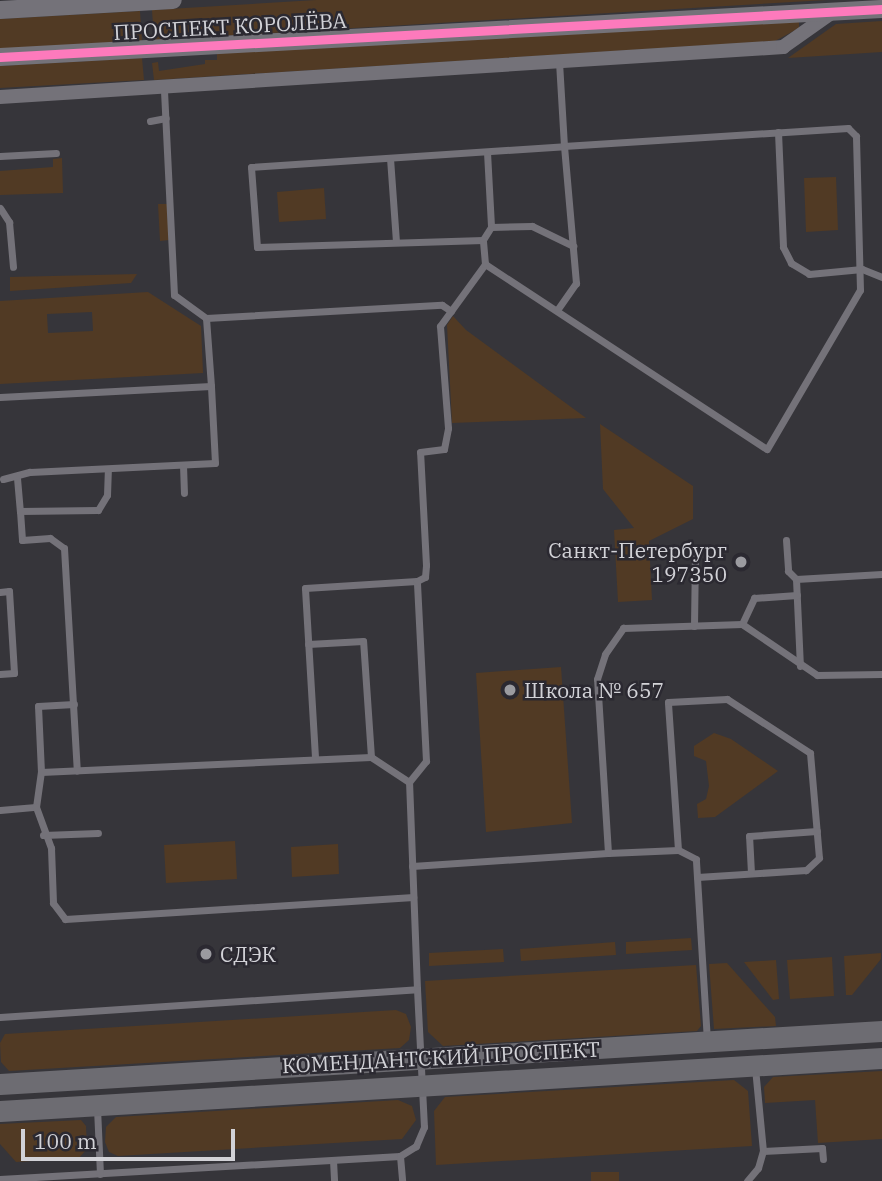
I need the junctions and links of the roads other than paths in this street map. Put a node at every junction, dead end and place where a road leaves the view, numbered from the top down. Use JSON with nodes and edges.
{"nodes":[{"id":1,"x":158,"y":0,"type":"edge"},
{"id":2,"x":173,"y":0,"type":"edge"},
{"id":3,"x":882,"y":9,"type":"edge"},
{"id":4,"x":0,"y":10,"type":"edge"},
{"id":5,"x":834,"y":11,"type":"junction"},
{"id":6,"x":0,"y":57,"type":"edge"},
{"id":7,"x":559,"y":62,"type":"junction"},
{"id":8,"x":164,"y":87,"type":"junction"},
{"id":9,"x":0,"y":97,"type":"edge"},
{"id":10,"x":166,"y":118,"type":"junction"},
{"id":11,"x":150,"y":121,"type":"dead end"},
{"id":12,"x":778,"y":132,"type":"junction"},
{"id":13,"x":564,"y":146,"type":"junction"},
{"id":14,"x":486,"y":152,"type":"junction"},
{"id":15,"x":56,"y":153,"type":"dead end"},
{"id":16,"x":0,"y":156,"type":"edge"},
{"id":17,"x":390,"y":158,"type":"junction"},
{"id":18,"x":0,"y":208,"type":"edge"},
{"id":19,"x":491,"y":228,"type":"junction"},
{"id":20,"x":483,"y":240,"type":"junction"},
{"id":21,"x":396,"y":242,"type":"junction"},
{"id":22,"x":573,"y":246,"type":"junction"},
{"id":23,"x":485,"y":264,"type":"junction"},
{"id":24,"x":12,"y":267,"type":"dead end"},
{"id":25,"x":862,"y":269,"type":"junction"},
{"id":26,"x":882,"y":277,"type":"edge"},
{"id":27,"x":558,"y":309,"type":"junction"},
{"id":28,"x":451,"y":311,"type":"junction"},
{"id":29,"x":206,"y":318,"type":"junction"},
{"id":30,"x":211,"y":386,"type":"junction"},
{"id":31,"x":0,"y":397,"type":"edge"},
{"id":32,"x":183,"y":465,"type":"junction"},
{"id":33,"x":108,"y":469,"type":"junction"},
{"id":34,"x":18,"y":478,"type":"junction"},
{"id":35,"x":3,"y":479,"type":"dead end"},
{"id":36,"x":184,"y":493,"type":"dead end"},
{"id":37,"x":20,"y":510,"type":"junction"},
{"id":38,"x":786,"y":540,"type":"dead end"},
{"id":39,"x":695,"y":557,"type":"dead end"},
{"id":40,"x":882,"y":574,"type":"edge"},
{"id":41,"x":796,"y":579,"type":"junction"},
{"id":42,"x":418,"y":581,"type":"junction"},
{"id":43,"x":0,"y":592,"type":"edge"},
{"id":44,"x":797,"y":595,"type":"junction"},
{"id":45,"x":741,"y":624,"type":"junction"},
{"id":46,"x":694,"y":626,"type":"junction"},
{"id":47,"x":309,"y":644,"type":"junction"},
{"id":48,"x":800,"y":666,"type":"junction"},
{"id":49,"x":0,"y":674,"type":"edge"},
{"id":50,"x":882,"y":674,"type":"edge"},
{"id":51,"x":74,"y":705,"type":"junction"},
{"id":52,"x":315,"y":757,"type":"junction"},
{"id":53,"x":371,"y":757,"type":"junction"},
{"id":54,"x":77,"y":771,"type":"junction"},
{"id":55,"x":41,"y":772,"type":"junction"},
{"id":56,"x":409,"y":782,"type":"junction"},
{"id":57,"x":36,"y":807,"type":"junction"},
{"id":58,"x":0,"y":810,"type":"edge"},
{"id":59,"x":817,"y":831,"type":"junction"},
{"id":60,"x":98,"y":833,"type":"dead end"},
{"id":61,"x":43,"y":835,"type":"junction"},
{"id":62,"x":678,"y":849,"type":"junction"},
{"id":63,"x":608,"y":853,"type":"junction"},
{"id":64,"x":412,"y":866,"type":"junction"},
{"id":65,"x":751,"y":873,"type":"junction"},
{"id":66,"x":697,"y":877,"type":"junction"},
{"id":67,"x":413,"y":897,"type":"junction"},
{"id":68,"x":417,"y":989,"type":"junction"},
{"id":69,"x":0,"y":1017,"type":"edge"},
{"id":70,"x":882,"y":1031,"type":"edge"},
{"id":71,"x":707,"y":1041,"type":"junction"},
{"id":72,"x":419,"y":1058,"type":"junction"},
{"id":73,"x":882,"y":1058,"type":"edge"},
{"id":74,"x":755,"y":1063,"type":"junction"},
{"id":75,"x":0,"y":1084,"type":"edge"},
{"id":76,"x":421,"y":1084,"type":"junction"},
{"id":77,"x":96,"y":1104,"type":"junction"},
{"id":78,"x":0,"y":1111,"type":"edge"},
{"id":79,"x":763,"y":1152,"type":"junction"},
{"id":80,"x":400,"y":1156,"type":"junction"},
{"id":81,"x":823,"y":1159,"type":"dead end"},
{"id":82,"x":333,"y":1160,"type":"junction"},
{"id":83,"x":100,"y":1174,"type":"junction"},
{"id":84,"x":0,"y":1179,"type":"edge"},
{"id":85,"x":334,"y":1181,"type":"edge"},
{"id":86,"x":402,"y":1181,"type":"edge"},
{"id":87,"x":747,"y":1181,"type":"edge"}],
"edges":[{"from":1,"to":2,"type":"street","name":"ПРОСПЕКТ КОРОЛЁВА"},
{"from":1,"to":4,"type":"street","name":"ПРОСПЕКТ КОРОЛЁВА"},
{"from":3,"to":5,"type":"street","name":"ПРОСПЕКТ КОРОЛЁВА"},
{"from":5,"to":6,"type":"street","name":"ПРОСПЕКТ КОРОЛЁВА"},
{"from":5,"to":7,"type":"street"},
{"from":7,"to":8,"type":"street"},
{"from":7,"to":13,"type":"lane"},
{"from":8,"to":9,"type":"street"},
{"from":8,"to":10,"type":"lane"},
{"from":10,"to":11,"type":"lane"},
{"from":10,"to":29,"type":"lane"},
{"from":12,"to":13,"type":"lane"},
{"from":12,"to":25,"type":"lane"},
{"from":12,"to":25,"type":"lane"},
{"from":13,"to":14,"type":"lane"},
{"from":13,"to":22,"type":"lane"},
{"from":14,"to":17,"type":"lane"},
{"from":14,"to":19,"type":"lane"},
{"from":15,"to":16,"type":"lane"},
{"from":17,"to":21,"type":"lane"},
{"from":17,"to":21,"type":"lane"},
{"from":18,"to":24,"type":"lane"},
{"from":19,"to":20,"type":"lane"},
{"from":19,"to":22,"type":"lane"},
{"from":20,"to":21,"type":"lane"},
{"from":20,"to":23,"type":"lane"},
{"from":22,"to":27,"type":"lane"},
{"from":23,"to":27,"type":"lane"},
{"from":23,"to":28,"type":"lane"},
{"from":25,"to":26,"type":"lane"},
{"from":25,"to":27,"type":"lane"},
{"from":28,"to":29,"type":"lane"},
{"from":28,"to":42,"type":"lane"},
{"from":29,"to":30,"type":"lane"},
{"from":30,"to":31,"type":"lane"},
{"from":30,"to":32,"type":"lane"},
{"from":32,"to":33,"type":"lane"},
{"from":32,"to":36,"type":"lane"},
{"from":33,"to":34,"type":"lane"},
{"from":33,"to":37,"type":"lane"},
{"from":34,"to":35,"type":"lane"},
{"from":34,"to":37,"type":"lane"},
{"from":37,"to":51,"type":"lane"},
{"from":38,"to":41,"type":"lane"},
{"from":39,"to":46,"type":"lane"},
{"from":40,"to":41,"type":"lane"},
{"from":41,"to":44,"type":"lane"},
{"from":42,"to":47,"type":"lane"},
{"from":42,"to":56,"type":"lane"},
{"from":43,"to":49,"type":"lane"},
{"from":44,"to":45,"type":"lane"},
{"from":44,"to":48,"type":"lane"},
{"from":45,"to":46,"type":"lane"},
{"from":45,"to":48,"type":"lane"},
{"from":46,"to":63,"type":"lane"},
{"from":47,"to":52,"type":"lane"},
{"from":47,"to":53,"type":"lane"},
{"from":48,"to":50,"type":"lane"},
{"from":51,"to":54,"type":"lane"},
{"from":51,"to":55,"type":"lane"},
{"from":52,"to":53,"type":"lane"},
{"from":52,"to":54,"type":"lane"},
{"from":53,"to":56,"type":"lane"},
{"from":54,"to":55,"type":"lane"},
{"from":55,"to":57,"type":"lane"},
{"from":56,"to":64,"type":"lane"},
{"from":57,"to":58,"type":"lane"},
{"from":57,"to":61,"type":"lane"},
{"from":59,"to":62,"type":"lane"},
{"from":59,"to":65,"type":"lane"},
{"from":59,"to":65,"type":"lane"},
{"from":60,"to":61,"type":"lane"},
{"from":61,"to":67,"type":"lane"},
{"from":62,"to":63,"type":"lane"},
{"from":62,"to":66,"type":"lane"},
{"from":63,"to":64,"type":"lane"},
{"from":64,"to":67,"type":"lane"},
{"from":65,"to":66,"type":"lane"},
{"from":66,"to":71,"type":"lane"},
{"from":67,"to":68,"type":"lane"},
{"from":68,"to":69,"type":"lane"},
{"from":68,"to":72,"type":"lane"},
{"from":70,"to":71,"type":"main road","name":"КОМЕНДАНТСКИЙ ПРОСПЕКТ"},
{"from":71,"to":72,"type":"main road","name":"КОМЕНДАНТСКИЙ ПРОСПЕКТ"},
{"from":72,"to":75,"type":"main road","name":"КОМЕНДАНТСКИЙ ПРОСПЕКТ"},
{"from":72,"to":76,"type":"lane"},
{"from":73,"to":74,"type":"main road","name":"КОМЕНДАНТСКИЙ ПРОСПЕКТ"},
{"from":74,"to":76,"type":"main road","name":"КОМЕНДАНТСКИЙ ПРОСПЕКТ"},
{"from":74,"to":79,"type":"lane"},
{"from":76,"to":77,"type":"main road","name":"КОМЕНДАНТСКИЙ ПРОСПЕКТ"},
{"from":76,"to":80,"type":"lane"},
{"from":77,"to":78,"type":"main road","name":"КОМЕНДАНТСКИЙ ПРОСПЕКТ"},
{"from":77,"to":83,"type":"lane"},
{"from":79,"to":81,"type":"lane"},
{"from":79,"to":87,"type":"lane"},
{"from":80,"to":82,"type":"lane"},
{"from":80,"to":86,"type":"lane"},
{"from":82,"to":83,"type":"lane"},
{"from":82,"to":85,"type":"lane"},
{"from":83,"to":84,"type":"lane"}]}
